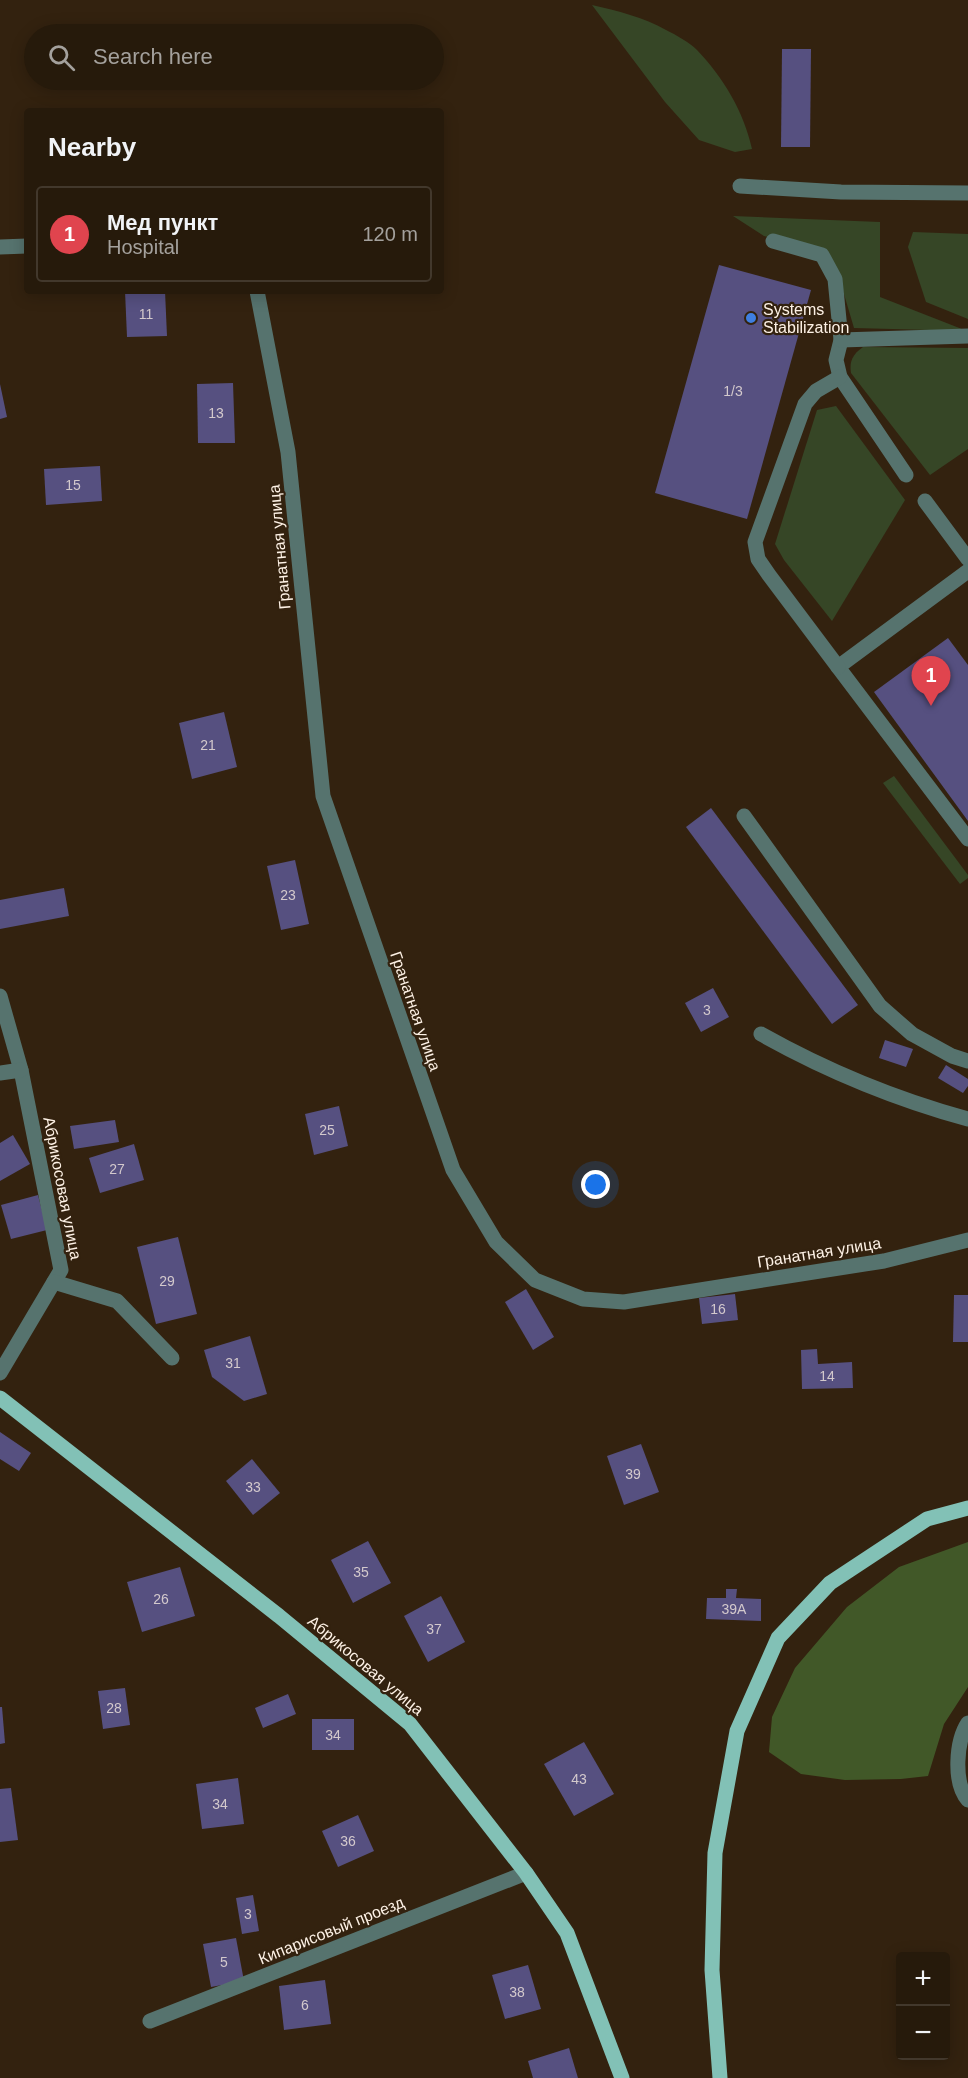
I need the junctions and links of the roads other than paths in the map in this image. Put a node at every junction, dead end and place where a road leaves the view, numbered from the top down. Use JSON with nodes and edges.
{"nodes":[{"id":1,"x":740,"y":186,"type":"dead end"},
{"id":2,"x":968,"y":193,"type":"edge"},
{"id":3,"x":773,"y":241,"type":"dead end"},
{"id":4,"x":24,"y":246,"type":"edge"},
{"id":5,"x":0,"y":248,"type":"edge"},
{"id":6,"x":257,"y":294,"type":"edge"},
{"id":7,"x":968,"y":336,"type":"edge"},
{"id":8,"x":841,"y":339,"type":"junction"},
{"id":9,"x":840,"y":377,"type":"junction"},
{"id":10,"x":906,"y":475,"type":"dead end"},
{"id":11,"x":926,"y":501,"type":"dead end"},
{"id":12,"x":968,"y":560,"type":"edge"},
{"id":13,"x":968,"y":571,"type":"edge"},
{"id":14,"x":838,"y":667,"type":"junction"},
{"id":15,"x":744,"y":816,"type":"dead end"},
{"id":16,"x":968,"y":839,"type":"edge"},
{"id":17,"x":0,"y":996,"type":"edge"},
{"id":18,"x":761,"y":1034,"type":"dead end"},
{"id":19,"x":968,"y":1061,"type":"edge"},
{"id":20,"x":21,"y":1070,"type":"junction"},
{"id":21,"x":0,"y":1072,"type":"edge"},
{"id":22,"x":968,"y":1119,"type":"edge"},
{"id":23,"x":968,"y":1240,"type":"edge"},
{"id":24,"x":54,"y":1282,"type":"junction"},
{"id":25,"x":172,"y":1358,"type":"dead end"},
{"id":26,"x":0,"y":1373,"type":"edge"},
{"id":27,"x":0,"y":1398,"type":"edge"},
{"id":28,"x":968,"y":1508,"type":"edge"},
{"id":29,"x":968,"y":1723,"type":"edge"},
{"id":30,"x":968,"y":1800,"type":"edge"},
{"id":31,"x":526,"y":1873,"type":"junction"},
{"id":32,"x":150,"y":2021,"type":"dead end"},
{"id":33,"x":622,"y":2078,"type":"edge"},
{"id":34,"x":720,"y":2078,"type":"edge"}],
"edges":[{"from":1,"to":2,"type":"street"},
{"from":3,"to":8,"type":"street"},
{"from":4,"to":5,"type":"street"},
{"from":6,"to":23,"type":"street","name":"Гранатная улица"},
{"from":7,"to":8,"type":"street"},
{"from":8,"to":9,"type":"street"},
{"from":9,"to":10,"type":"street"},
{"from":9,"to":14,"type":"street"},
{"from":11,"to":12,"type":"street"},
{"from":13,"to":14,"type":"street"},
{"from":14,"to":16,"type":"street"},
{"from":15,"to":19,"type":"street"},
{"from":17,"to":20,"type":"street","name":"Абрикосовая улица"},
{"from":18,"to":22,"type":"street"},
{"from":20,"to":21,"type":"street"},
{"from":20,"to":24,"type":"street","name":"Абрикосовая улица"},
{"from":24,"to":25,"type":"street"},
{"from":24,"to":26,"type":"street","name":"Абрикосовая улица"},
{"from":27,"to":31,"type":"main road","name":"Абрикосовая улица"},
{"from":28,"to":34,"type":"main road"},
{"from":29,"to":30,"type":"street"},
{"from":31,"to":32,"type":"street","name":"Кипарисовый проезд"},
{"from":31,"to":33,"type":"main road","name":"Абрикосовая улица"}]}
